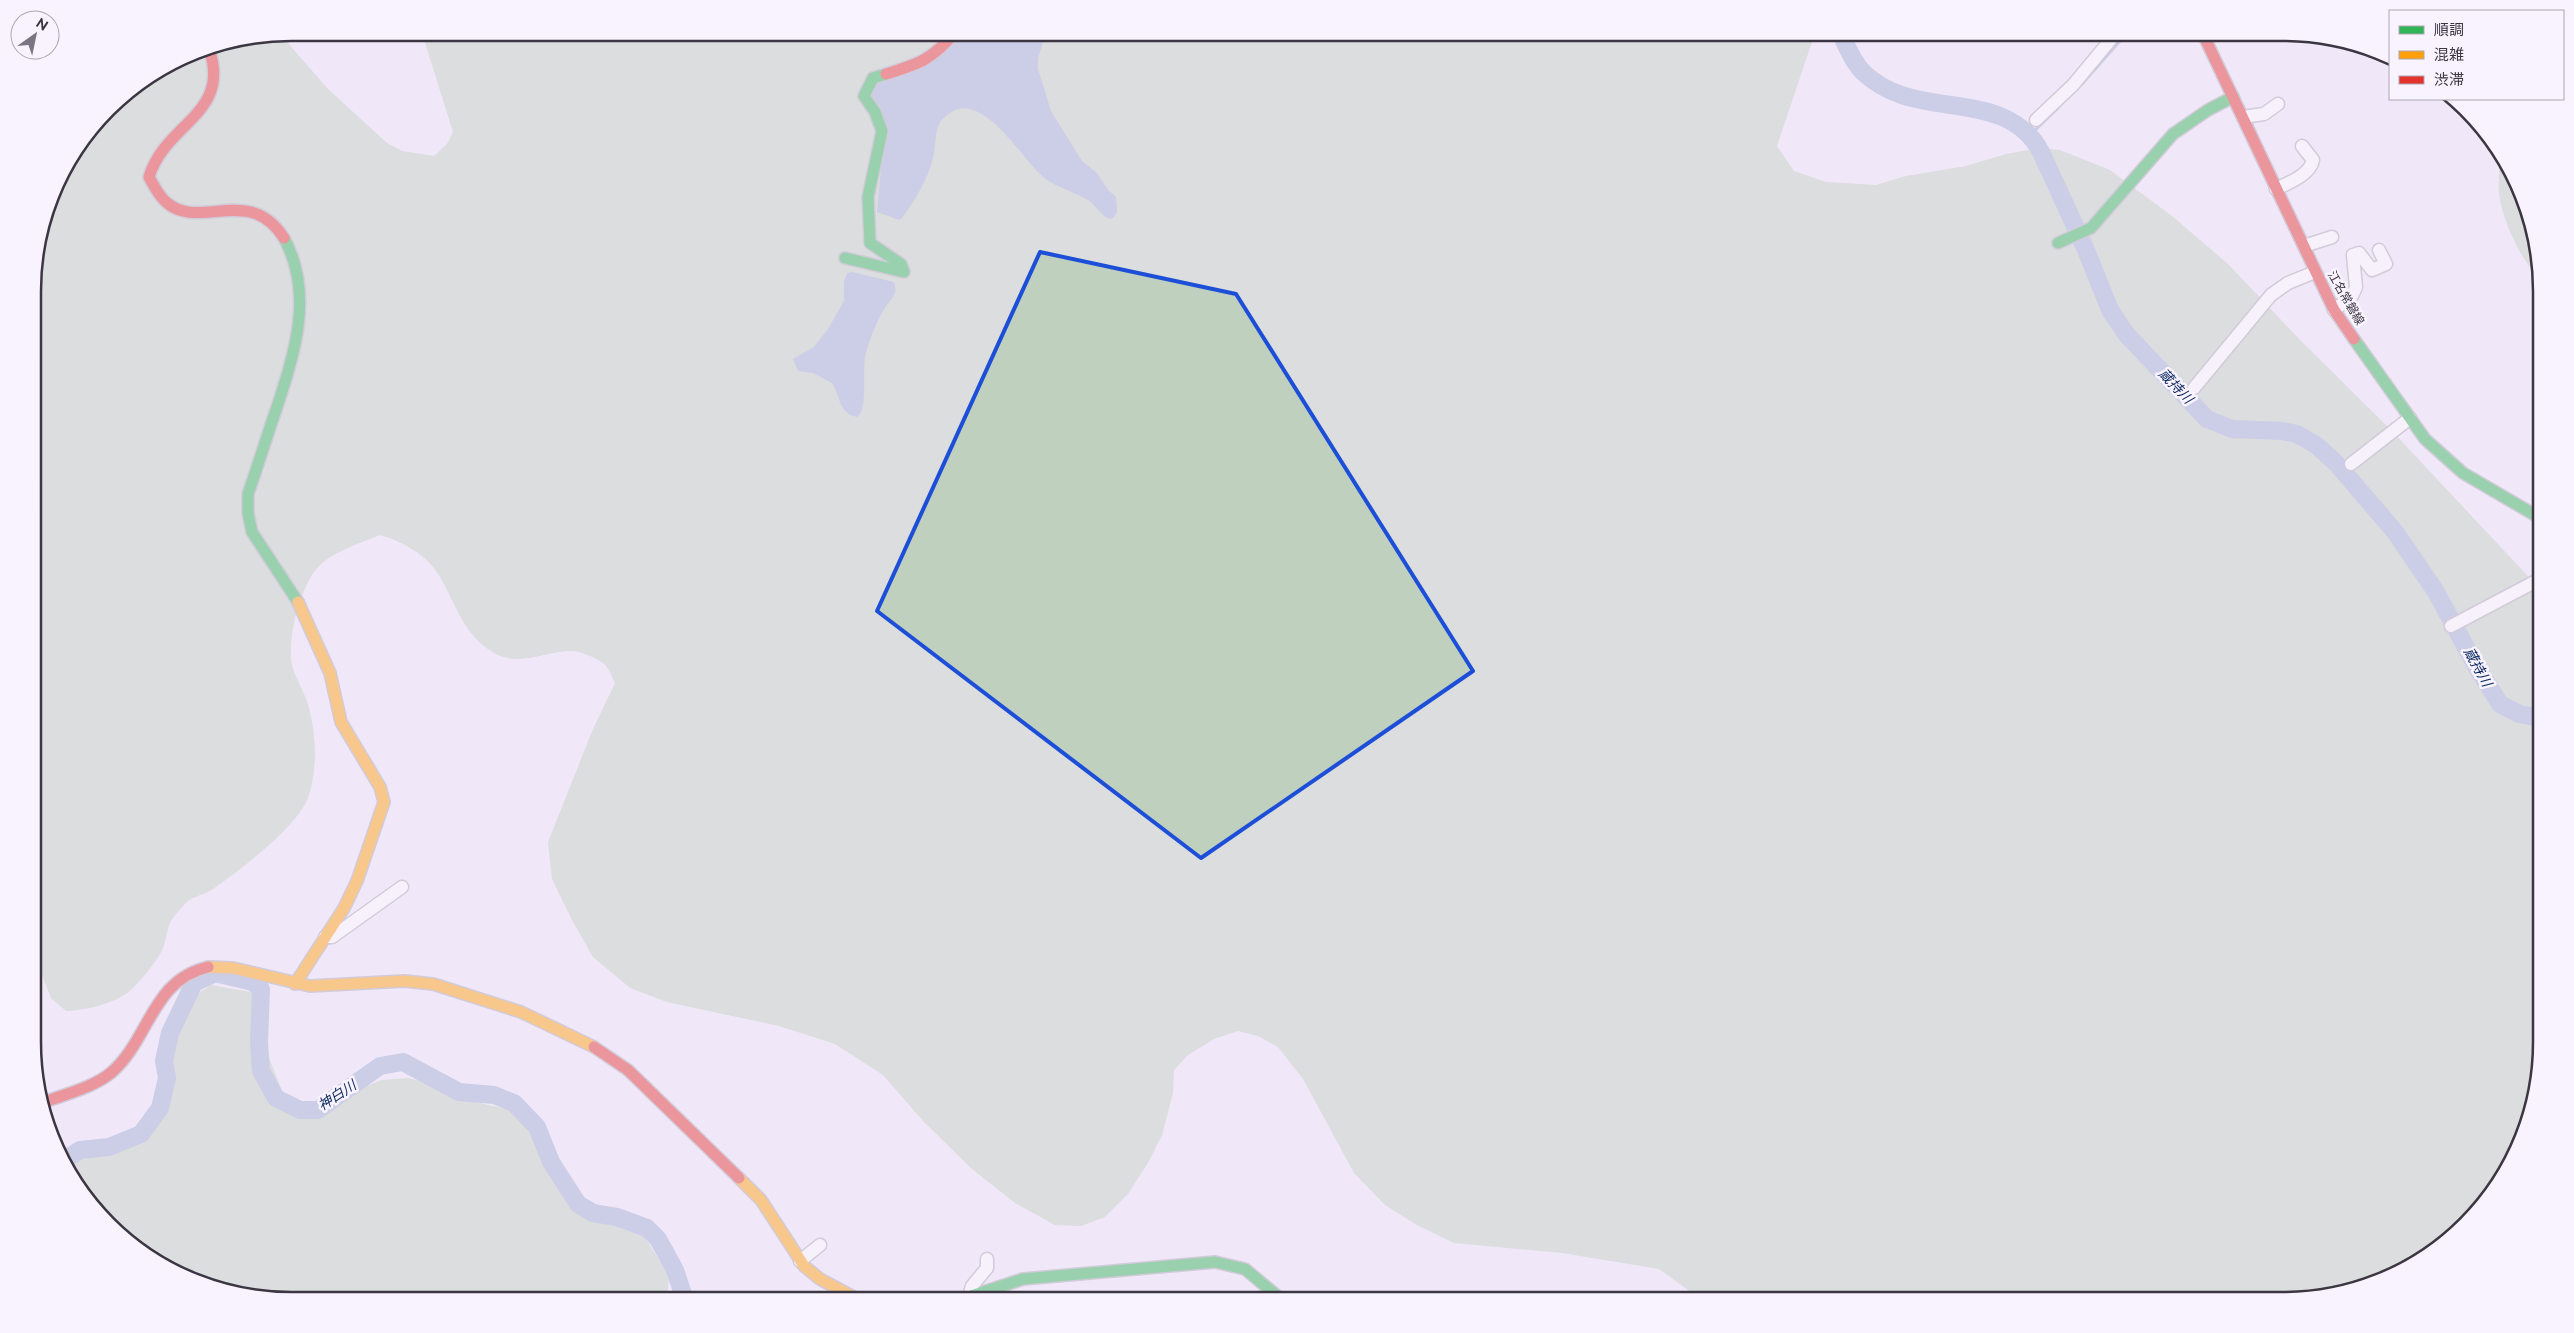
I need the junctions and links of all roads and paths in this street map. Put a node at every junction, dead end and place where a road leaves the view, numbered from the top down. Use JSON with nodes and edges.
{"nodes":[{"id":1,"x":948,"y":41,"type":"edge"},
{"id":2,"x":2110,"y":41,"type":"edge"},
{"id":3,"x":2206,"y":41,"type":"edge"},
{"id":4,"x":212,"y":55,"type":"edge"},
{"id":5,"x":2233,"y":97,"type":"junction"},
{"id":6,"x":2278,"y":104,"type":"dead end"},
{"id":7,"x":2243,"y":117,"type":"junction"},
{"id":8,"x":2036,"y":120,"type":"dead end"},
{"id":9,"x":2302,"y":146,"type":"dead end"},
{"id":10,"x":2276,"y":189,"type":"junction"},
{"id":11,"x":2332,"y":237,"type":"dead end"},
{"id":12,"x":2058,"y":243,"type":"dead end"},
{"id":13,"x":2304,"y":246,"type":"junction"},
{"id":14,"x":2379,"y":250,"type":"dead end"},
{"id":15,"x":845,"y":258,"type":"dead end"},
{"id":16,"x":2315,"y":272,"type":"junction"},
{"id":17,"x":2334,"y":310,"type":"junction"},
{"id":18,"x":2194,"y":388,"type":"dead end"},
{"id":19,"x":2410,"y":418,"type":"junction"},
{"id":20,"x":2351,"y":464,"type":"dead end"},
{"id":21,"x":2533,"y":514,"type":"edge"},
{"id":22,"x":2533,"y":584,"type":"edge"},
{"id":23,"x":2451,"y":626,"type":"dead end"},
{"id":24,"x":402,"y":887,"type":"dead end"},
{"id":25,"x":325,"y":937,"type":"junction"},
{"id":26,"x":295,"y":984,"type":"junction"},
{"id":27,"x":49,"y":1100,"type":"edge"},
{"id":28,"x":820,"y":1245,"type":"dead end"},
{"id":29,"x":987,"y":1259,"type":"dead end"},
{"id":30,"x":800,"y":1261,"type":"junction"},
{"id":31,"x":845,"y":1292,"type":"edge"},
{"id":32,"x":968,"y":1292,"type":"edge"},
{"id":33,"x":986,"y":1292,"type":"edge"},
{"id":34,"x":1274,"y":1292,"type":"edge"}],
"edges":[{"from":1,"to":15,"type":"street"},
{"from":2,"to":8,"type":"street"},
{"from":3,"to":5,"type":"street","name":"江名常磐線"},
{"from":4,"to":25,"type":"street"},
{"from":5,"to":7,"type":"street","name":"江名常磐線"},
{"from":5,"to":12,"type":"street"},
{"from":6,"to":7,"type":"street"},
{"from":7,"to":10,"type":"street","name":"江名常磐線"},
{"from":9,"to":10,"type":"street"},
{"from":10,"to":13,"type":"street","name":"江名常磐線"},
{"from":11,"to":13,"type":"street"},
{"from":13,"to":16,"type":"street","name":"江名常磐線"},
{"from":14,"to":17,"type":"street"},
{"from":16,"to":17,"type":"street","name":"江名常磐線"},
{"from":16,"to":18,"type":"street"},
{"from":17,"to":19,"type":"street","name":"江名常磐線"},
{"from":19,"to":20,"type":"street"},
{"from":19,"to":21,"type":"street","name":"江名常磐線"},
{"from":22,"to":23,"type":"street"},
{"from":24,"to":25,"type":"street"},
{"from":25,"to":26,"type":"street"},
{"from":26,"to":27,"type":"street"},
{"from":26,"to":30,"type":"street"},
{"from":28,"to":30,"type":"street"},
{"from":29,"to":32,"type":"street"},
{"from":30,"to":31,"type":"street"},
{"from":33,"to":34,"type":"street"}]}
